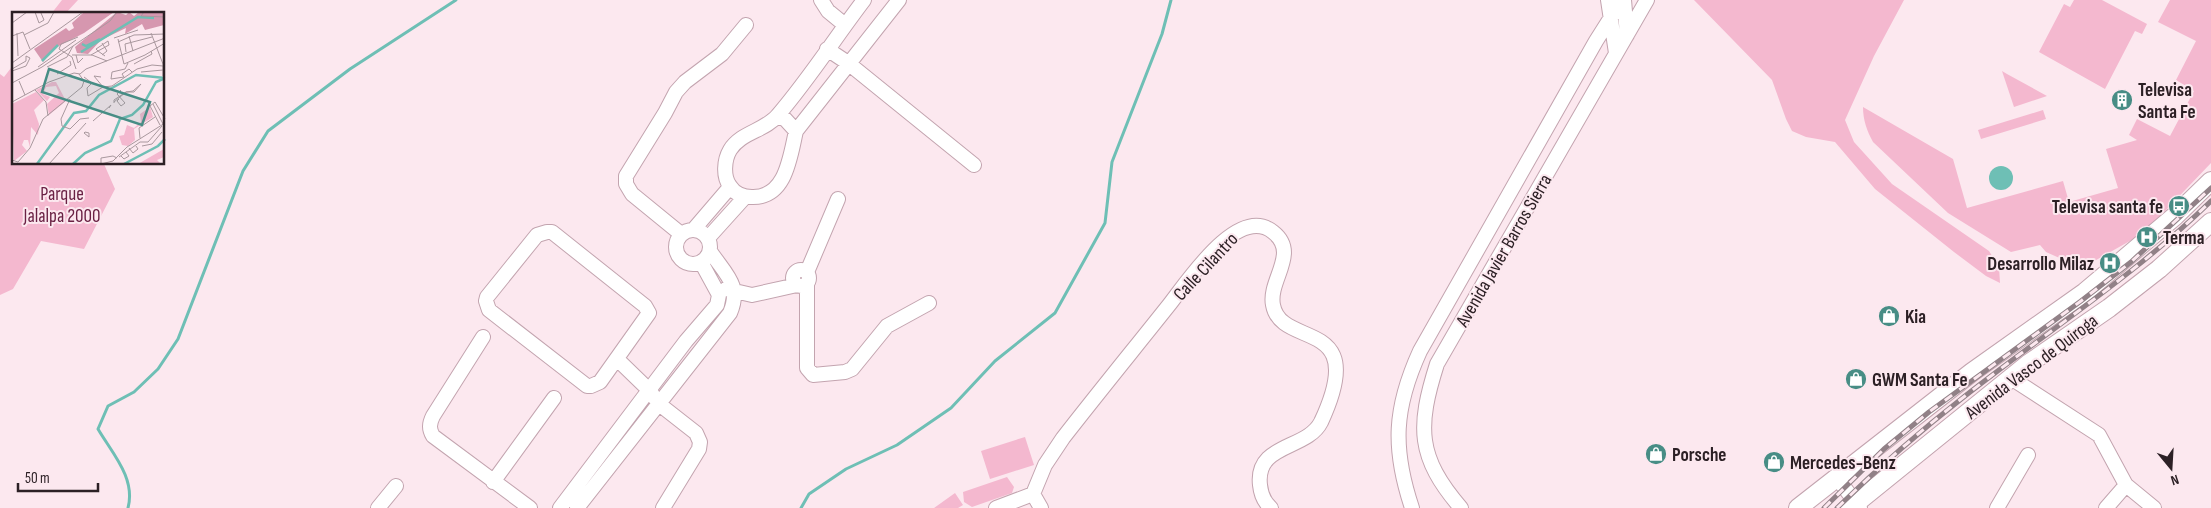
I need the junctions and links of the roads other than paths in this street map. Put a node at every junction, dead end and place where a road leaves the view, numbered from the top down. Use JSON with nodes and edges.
{"nodes":[{"id":1,"x":821,"y":0,"type":"edge"},
{"id":2,"x":864,"y":0,"type":"edge"},
{"id":3,"x":899,"y":0,"type":"edge"},
{"id":4,"x":1608,"y":0,"type":"edge"},
{"id":5,"x":1623,"y":0,"type":"edge"},
{"id":6,"x":1647,"y":0,"type":"edge"},
{"id":7,"x":1610,"y":19,"type":"junction"},
{"id":8,"x":746,"y":25,"type":"dead end"},
{"id":9,"x":845,"y":25,"type":"junction"},
{"id":10,"x":1627,"y":35,"type":"junction"},
{"id":11,"x":828,"y":49,"type":"junction"},
{"id":12,"x":1616,"y":53,"type":"junction"},
{"id":13,"x":848,"y":63,"type":"junction"},
{"id":14,"x":777,"y":117,"type":"junction"},
{"id":15,"x":796,"y":132,"type":"junction"},
{"id":16,"x":974,"y":165,"type":"dead end"},
{"id":17,"x":2211,"y":181,"type":"edge"},
{"id":18,"x":730,"y":187,"type":"junction"},
{"id":19,"x":745,"y":197,"type":"junction"},
{"id":20,"x":838,"y":199,"type":"dead end"},
{"id":21,"x":2211,"y":222,"type":"edge"},
{"id":22,"x":687,"y":232,"type":"junction"},
{"id":23,"x":706,"y":250,"type":"junction"},
{"id":24,"x":804,"y":280,"type":"junction"},
{"id":25,"x":716,"y":287,"type":"junction"},
{"id":26,"x":735,"y":291,"type":"junction"},
{"id":27,"x":929,"y":302,"type":"dead end"},
{"id":28,"x":483,"y":337,"type":"dead end"},
{"id":29,"x":617,"y":359,"type":"junction"},
{"id":30,"x":2011,"y":378,"type":"junction"},
{"id":31,"x":650,"y":391,"type":"junction"},
{"id":32,"x":554,"y":398,"type":"dead end"},
{"id":33,"x":658,"y":404,"type":"junction"},
{"id":34,"x":2028,"y":454,"type":"dead end"},
{"id":35,"x":1836,"y":478,"type":"junction"},
{"id":36,"x":492,"y":482,"type":"junction"},
{"id":37,"x":2126,"y":484,"type":"junction"},
{"id":38,"x":396,"y":486,"type":"dead end"},
{"id":39,"x":1033,"y":494,"type":"junction"},
{"id":40,"x":1856,"y":506,"type":"edge"},
{"id":41,"x":378,"y":508,"type":"edge"},
{"id":42,"x":530,"y":508,"type":"edge"},
{"id":43,"x":560,"y":508,"type":"edge"},
{"id":44,"x":577,"y":508,"type":"edge"},
{"id":45,"x":663,"y":508,"type":"edge"},
{"id":46,"x":996,"y":508,"type":"edge"},
{"id":47,"x":1041,"y":508,"type":"edge"},
{"id":48,"x":1271,"y":508,"type":"edge"},
{"id":49,"x":1412,"y":508,"type":"edge"},
{"id":50,"x":1461,"y":508,"type":"edge"},
{"id":51,"x":1798,"y":508,"type":"edge"},
{"id":52,"x":1997,"y":508,"type":"edge"},
{"id":53,"x":2106,"y":508,"type":"edge"},
{"id":54,"x":2154,"y":508,"type":"edge"}],
"edges":[{"from":1,"to":9,"type":"street"},
{"from":2,"to":9,"type":"street"},
{"from":3,"to":13,"type":"street"},
{"from":4,"to":7,"type":"street"},
{"from":5,"to":7,"type":"street","name":"Avenida Javier Barros Sierra"},
{"from":5,"to":10,"type":"street"},
{"from":6,"to":10,"type":"street","name":"Avenida Javier Barros Sierra"},
{"from":7,"to":12,"type":"street"},
{"from":7,"to":49,"type":"street","name":"Avenida Javier Barros Sierra"},
{"from":8,"to":22,"type":"street"},
{"from":9,"to":11,"type":"street"},
{"from":10,"to":12,"type":"street","name":"Avenida Javier Barros Sierra"},
{"from":11,"to":13,"type":"street"},
{"from":11,"to":14,"type":"street"},
{"from":12,"to":50,"type":"street","name":"Avenida Javier Barros Sierra"},
{"from":13,"to":15,"type":"street"},
{"from":13,"to":16,"type":"street"},
{"from":14,"to":15,"type":"street"},
{"from":14,"to":18,"type":"street"},
{"from":15,"to":19,"type":"street"},
{"from":17,"to":35,"type":"main road","name":"Avenida Vasco de Quiroga"},
{"from":18,"to":19,"type":"street"},
{"from":18,"to":22,"type":"street"},
{"from":19,"to":23,"type":"street"},
{"from":20,"to":24,"type":"street"},
{"from":21,"to":30,"type":"main road","name":"Avenida Vasco de Quiroga"},
{"from":22,"to":23,"type":"street"},
{"from":22,"to":23,"type":"street"},
{"from":23,"to":25,"type":"street"},
{"from":23,"to":26,"type":"street"},
{"from":24,"to":26,"type":"street"},
{"from":24,"to":27,"type":"street"},
{"from":25,"to":26,"type":"street"},
{"from":25,"to":31,"type":"street"},
{"from":26,"to":33,"type":"street"},
{"from":28,"to":36,"type":"street"},
{"from":29,"to":29,"type":"street"},
{"from":29,"to":31,"type":"street"},
{"from":30,"to":37,"type":"street"},
{"from":30,"to":40,"type":"main road","name":"Avenida Vasco de Quiroga"},
{"from":31,"to":33,"type":"street"},
{"from":31,"to":43,"type":"street"},
{"from":32,"to":36,"type":"street"},
{"from":33,"to":44,"type":"street"},
{"from":33,"to":45,"type":"street"},
{"from":34,"to":52,"type":"street"},
{"from":35,"to":40,"type":"street"},
{"from":35,"to":51,"type":"main road","name":"Avenida Vasco de Quiroga"},
{"from":36,"to":42,"type":"street"},
{"from":37,"to":53,"type":"street"},
{"from":37,"to":54,"type":"street"},
{"from":38,"to":41,"type":"street"},
{"from":39,"to":46,"type":"street"},
{"from":39,"to":47,"type":"street"},
{"from":39,"to":48,"type":"street","name":"Calle Cilantro"}]}
